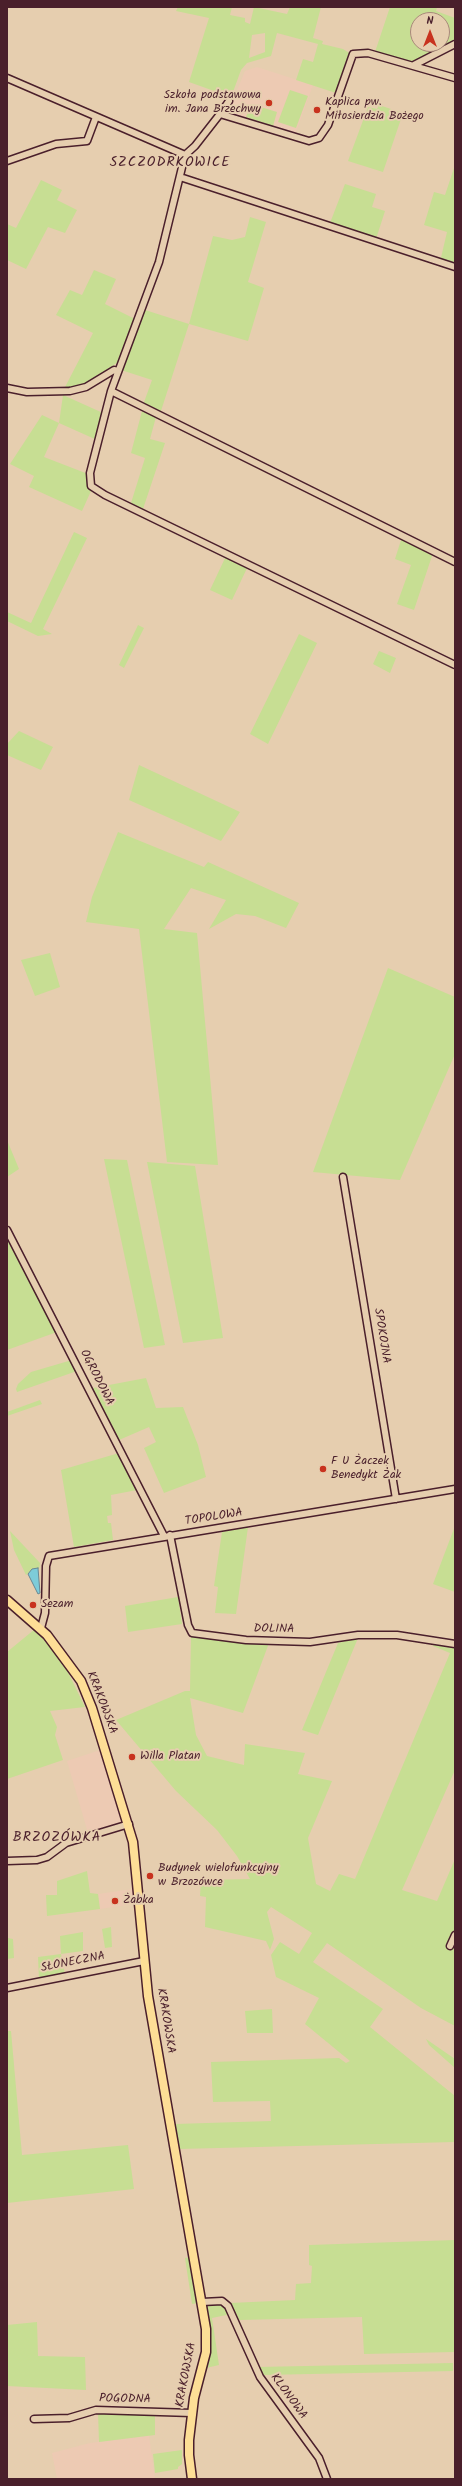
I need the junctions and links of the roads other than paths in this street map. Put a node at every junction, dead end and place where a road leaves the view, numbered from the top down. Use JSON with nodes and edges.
{"nodes":[{"id":1,"x":455,"y":44,"type":"edge"},
{"id":2,"x":414,"y":65,"type":"junction"},
{"id":3,"x":7,"y":78,"type":"edge"},
{"id":4,"x":455,"y":78,"type":"edge"},
{"id":5,"x":229,"y":101,"type":"dead end"},
{"id":6,"x":220,"y":114,"type":"junction"},
{"id":7,"x":96,"y":117,"type":"junction"},
{"id":8,"x":185,"y":155,"type":"junction"},
{"id":9,"x":7,"y":161,"type":"edge"},
{"id":10,"x":180,"y":177,"type":"junction"},
{"id":11,"x":455,"y":267,"type":"edge"},
{"id":12,"x":118,"y":371,"type":"junction"},
{"id":13,"x":7,"y":388,"type":"edge"},
{"id":14,"x":111,"y":391,"type":"junction"},
{"id":15,"x":455,"y":562,"type":"edge"},
{"id":16,"x":455,"y":665,"type":"edge"},
{"id":17,"x":343,"y":1177,"type":"dead end"},
{"id":18,"x":7,"y":1230,"type":"edge"},
{"id":19,"x":455,"y":1488,"type":"edge"},
{"id":20,"x":396,"y":1499,"type":"junction"},
{"id":21,"x":167,"y":1536,"type":"junction"},
{"id":22,"x":7,"y":1600,"type":"edge"},
{"id":23,"x":41,"y":1628,"type":"junction"},
{"id":24,"x":455,"y":1644,"type":"edge"},
{"id":25,"x":129,"y":1824,"type":"junction"},
{"id":26,"x":7,"y":1861,"type":"edge"},
{"id":27,"x":455,"y":1935,"type":"edge"},
{"id":28,"x":450,"y":1946,"type":"dead end"},
{"id":29,"x":144,"y":1961,"type":"junction"},
{"id":30,"x":7,"y":1988,"type":"edge"},
{"id":31,"x":202,"y":2302,"type":"junction"},
{"id":32,"x":192,"y":2413,"type":"junction"},
{"id":33,"x":34,"y":2419,"type":"dead end"},
{"id":34,"x":192,"y":2479,"type":"edge"},
{"id":35,"x":327,"y":2479,"type":"edge"}],
"edges":[{"from":1,"to":2,"type":"street"},
{"from":2,"to":4,"type":"street"},
{"from":2,"to":6,"type":"street"},
{"from":3,"to":7,"type":"street"},
{"from":5,"to":6,"type":"street"},
{"from":6,"to":8,"type":"street"},
{"from":7,"to":8,"type":"street"},
{"from":7,"to":9,"type":"street"},
{"from":8,"to":10,"type":"street"},
{"from":10,"to":11,"type":"street"},
{"from":10,"to":12,"type":"street"},
{"from":12,"to":13,"type":"street"},
{"from":12,"to":14,"type":"street"},
{"from":14,"to":15,"type":"street"},
{"from":14,"to":16,"type":"street"},
{"from":17,"to":20,"type":"street","name":"SPOKOJNA"},
{"from":18,"to":21,"type":"street","name":"OGRODOWA"},
{"from":19,"to":20,"type":"street","name":"TOPOLOWA"},
{"from":20,"to":21,"type":"street","name":"TOPOLOWA"},
{"from":21,"to":23,"type":"street","name":"TOPOLOWA"},
{"from":21,"to":24,"type":"street","name":"DOLINA"},
{"from":22,"to":23,"type":"main road","name":"KRAKOWSKA"},
{"from":23,"to":25,"type":"main road","name":"KRAKOWSKA"},
{"from":25,"to":26,"type":"street"},
{"from":25,"to":29,"type":"main road","name":"KRAKOWSKA"},
{"from":27,"to":28,"type":"street"},
{"from":29,"to":30,"type":"street","name":"SŁONECZNA"},
{"from":29,"to":31,"type":"main road","name":"KRAKOWSKA"},
{"from":31,"to":32,"type":"main road","name":"KRAKOWSKA"},
{"from":31,"to":35,"type":"street","name":"KLONOWA"},
{"from":32,"to":33,"type":"street","name":"POGODNA"},
{"from":32,"to":34,"type":"main road","name":"KRAKOWSKA"}]}
